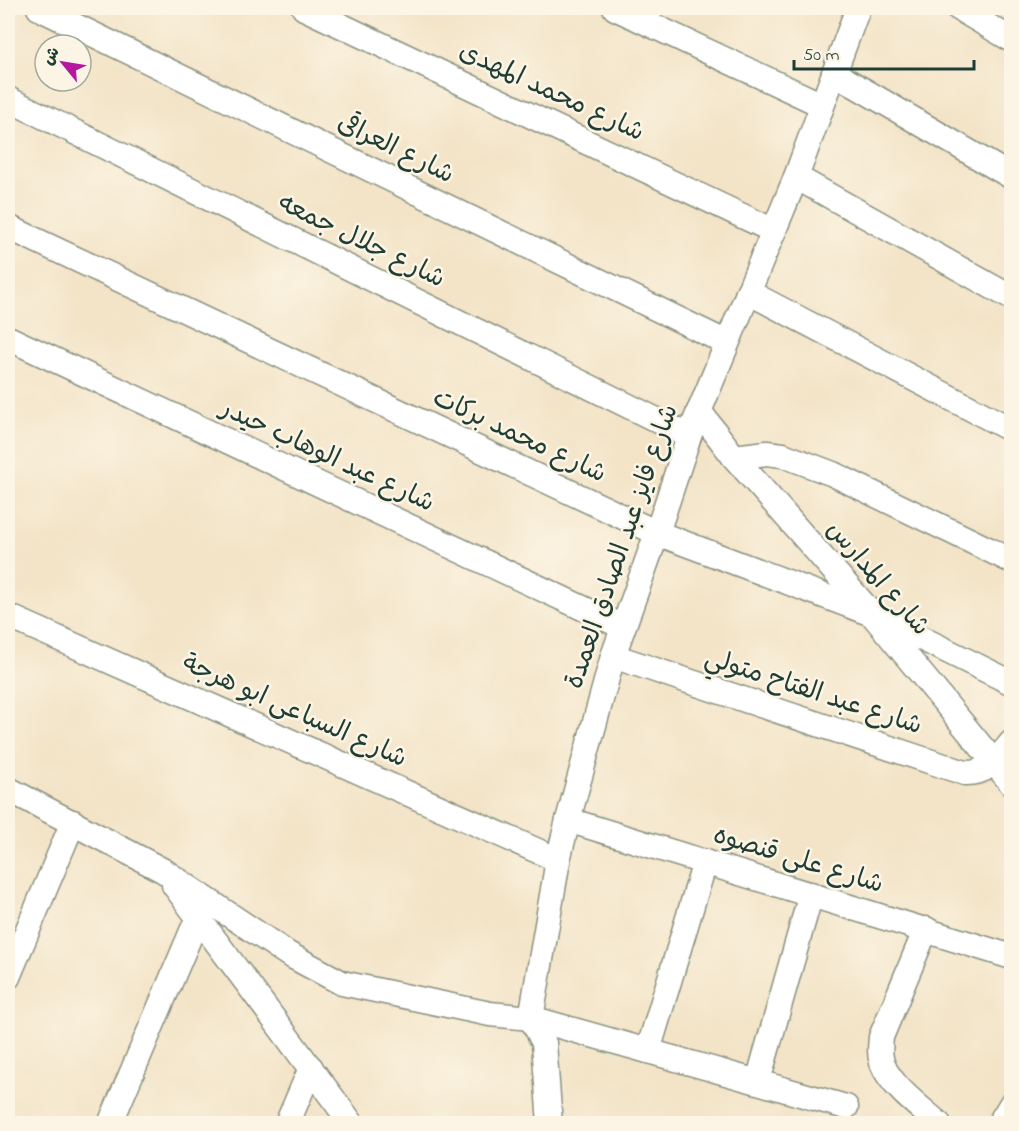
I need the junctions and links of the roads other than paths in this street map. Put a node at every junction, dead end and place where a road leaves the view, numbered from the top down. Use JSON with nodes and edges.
{"nodes":[{"id":1,"x":39,"y":8,"type":"edge"},
{"id":2,"x":304,"y":8,"type":"edge"},
{"id":3,"x":615,"y":8,"type":"edge"},
{"id":4,"x":858,"y":8,"type":"edge"},
{"id":5,"x":958,"y":8,"type":"edge"},
{"id":6,"x":1011,"y":40,"type":"edge"},
{"id":7,"x":834,"y":73,"type":"junction"},
{"id":8,"x":8,"y":99,"type":"edge"},
{"id":9,"x":822,"y":105,"type":"junction"},
{"id":10,"x":796,"y":177,"type":"junction"},
{"id":11,"x":1011,"y":177,"type":"edge"},
{"id":12,"x":8,"y":227,"type":"edge"},
{"id":13,"x":774,"y":231,"type":"junction"},
{"id":14,"x":748,"y":292,"type":"junction"},
{"id":15,"x":1011,"y":298,"type":"edge"},
{"id":16,"x":8,"y":338,"type":"edge"},
{"id":17,"x":727,"y":343,"type":"junction"},
{"id":18,"x":699,"y":411,"type":"junction"},
{"id":19,"x":1011,"y":430,"type":"edge"},
{"id":20,"x":689,"y":436,"type":"junction"},
{"id":21,"x":734,"y":457,"type":"junction"},
{"id":22,"x":657,"y":533,"type":"junction"},
{"id":23,"x":1011,"y":561,"type":"edge"},
{"id":24,"x":872,"y":614,"type":"junction"},
{"id":25,"x":8,"y":616,"type":"edge"},
{"id":26,"x":623,"y":627,"type":"junction"},
{"id":27,"x":613,"y":656,"type":"junction"},
{"id":28,"x":1011,"y":683,"type":"edge"},
{"id":29,"x":1011,"y":742,"type":"edge"},
{"id":30,"x":994,"y":763,"type":"junction"},
{"id":31,"x":1011,"y":784,"type":"edge"},
{"id":32,"x":8,"y":789,"type":"edge"},
{"id":33,"x":568,"y":820,"type":"junction"},
{"id":34,"x":74,"y":822,"type":"junction"},
{"id":35,"x":558,"y":860,"type":"junction"},
{"id":36,"x":705,"y":862,"type":"junction"},
{"id":37,"x":164,"y":871,"type":"junction"},
{"id":38,"x":811,"y":894,"type":"junction"},
{"id":39,"x":198,"y":917,"type":"junction"},
{"id":40,"x":926,"y":929,"type":"junction"},
{"id":41,"x":1011,"y":957,"type":"edge"},
{"id":42,"x":8,"y":977,"type":"edge"},
{"id":43,"x":531,"y":1018,"type":"junction"},
{"id":44,"x":648,"y":1051,"type":"junction"},
{"id":45,"x":311,"y":1068,"type":"junction"},
{"id":46,"x":758,"y":1082,"type":"junction"},
{"id":47,"x":1011,"y":1103,"type":"edge"},
{"id":48,"x":846,"y":1107,"type":"dead end"},
{"id":49,"x":927,"y":1120,"type":"edge"},
{"id":50,"x":110,"y":1124,"type":"edge"},
{"id":51,"x":287,"y":1124,"type":"edge"},
{"id":52,"x":352,"y":1124,"type":"edge"},
{"id":53,"x":550,"y":1124,"type":"edge"},
{"id":54,"x":999,"y":1124,"type":"edge"}],
"edges":[{"from":1,"to":17,"type":"street","name":"شارع العراقى"},
{"from":2,"to":13,"type":"street","name":"شارع محمد المهدى"},
{"from":3,"to":9,"type":"street"},
{"from":4,"to":7,"type":"street","name":"شارع فايز عبد الصادق العمدة"},
{"from":5,"to":6,"type":"street"},
{"from":7,"to":9,"type":"street","name":"شارع فايز عبد الصادق العمدة"},
{"from":7,"to":11,"type":"street"},
{"from":8,"to":20,"type":"street","name":"شارع جلال جمعه"},
{"from":9,"to":10,"type":"street","name":"شارع فايز عبد الصادق العمدة"},
{"from":10,"to":13,"type":"street","name":"شارع فايز عبد الصادق العمدة"},
{"from":10,"to":15,"type":"street"},
{"from":12,"to":22,"type":"street","name":"شارع محمد بركات"},
{"from":13,"to":14,"type":"street","name":"شارع فايز عبد الصادق العمدة"},
{"from":14,"to":17,"type":"street","name":"شارع فايز عبد الصادق العمدة"},
{"from":14,"to":19,"type":"street"},
{"from":16,"to":26,"type":"street","name":"شارع عبد الوهاب حيدر"},
{"from":17,"to":18,"type":"street","name":"شارع فايز عبد الصادق العمدة"},
{"from":18,"to":20,"type":"street","name":"شارع فايز عبد الصادق العمدة"},
{"from":18,"to":21,"type":"street","name":"شارع المدارس"},
{"from":20,"to":22,"type":"street","name":"شارع فايز عبد الصادق العمدة"},
{"from":21,"to":23,"type":"street"},
{"from":21,"to":24,"type":"street","name":"شارع المدارس"},
{"from":22,"to":24,"type":"street","name":"شارع محمد بركات"},
{"from":22,"to":26,"type":"street","name":"شارع فايز عبد الصادق العمدة"},
{"from":24,"to":28,"type":"street","name":"شارع محمد بركات"},
{"from":24,"to":30,"type":"street","name":"شارع المدارس"},
{"from":25,"to":35,"type":"street","name":"شارع السباعى ابو هرجة"},
{"from":26,"to":27,"type":"street","name":"شارع فايز عبد الصادق العمدة"},
{"from":27,"to":30,"type":"street","name":"شارع عبد الفتاح متولي"},
{"from":27,"to":33,"type":"street","name":"شارع فايز عبد الصادق العمدة"},
{"from":29,"to":30,"type":"street"},
{"from":30,"to":31,"type":"street","name":"شارع المدارس"},
{"from":32,"to":34,"type":"street"},
{"from":33,"to":35,"type":"street","name":"شارع فايز عبد الصادق العمدة"},
{"from":33,"to":36,"type":"street","name":"شارع على قنصوه"},
{"from":34,"to":37,"type":"street"},
{"from":34,"to":42,"type":"street"},
{"from":35,"to":43,"type":"street","name":"شارع فايز عبد الصادق العمدة"},
{"from":36,"to":38,"type":"street","name":"شارع على قنصوه"},
{"from":36,"to":44,"type":"street"},
{"from":37,"to":39,"type":"street"},
{"from":37,"to":43,"type":"street"},
{"from":38,"to":40,"type":"street","name":"شارع على قنصوه"},
{"from":38,"to":46,"type":"street"},
{"from":39,"to":45,"type":"street"},
{"from":39,"to":50,"type":"street"},
{"from":40,"to":41,"type":"street","name":"شارع على قنصوه"},
{"from":40,"to":49,"type":"street"},
{"from":43,"to":44,"type":"street"},
{"from":43,"to":53,"type":"street"},
{"from":44,"to":46,"type":"street"},
{"from":45,"to":51,"type":"street"},
{"from":45,"to":52,"type":"street"},
{"from":46,"to":48,"type":"street"},
{"from":47,"to":54,"type":"street"}]}
